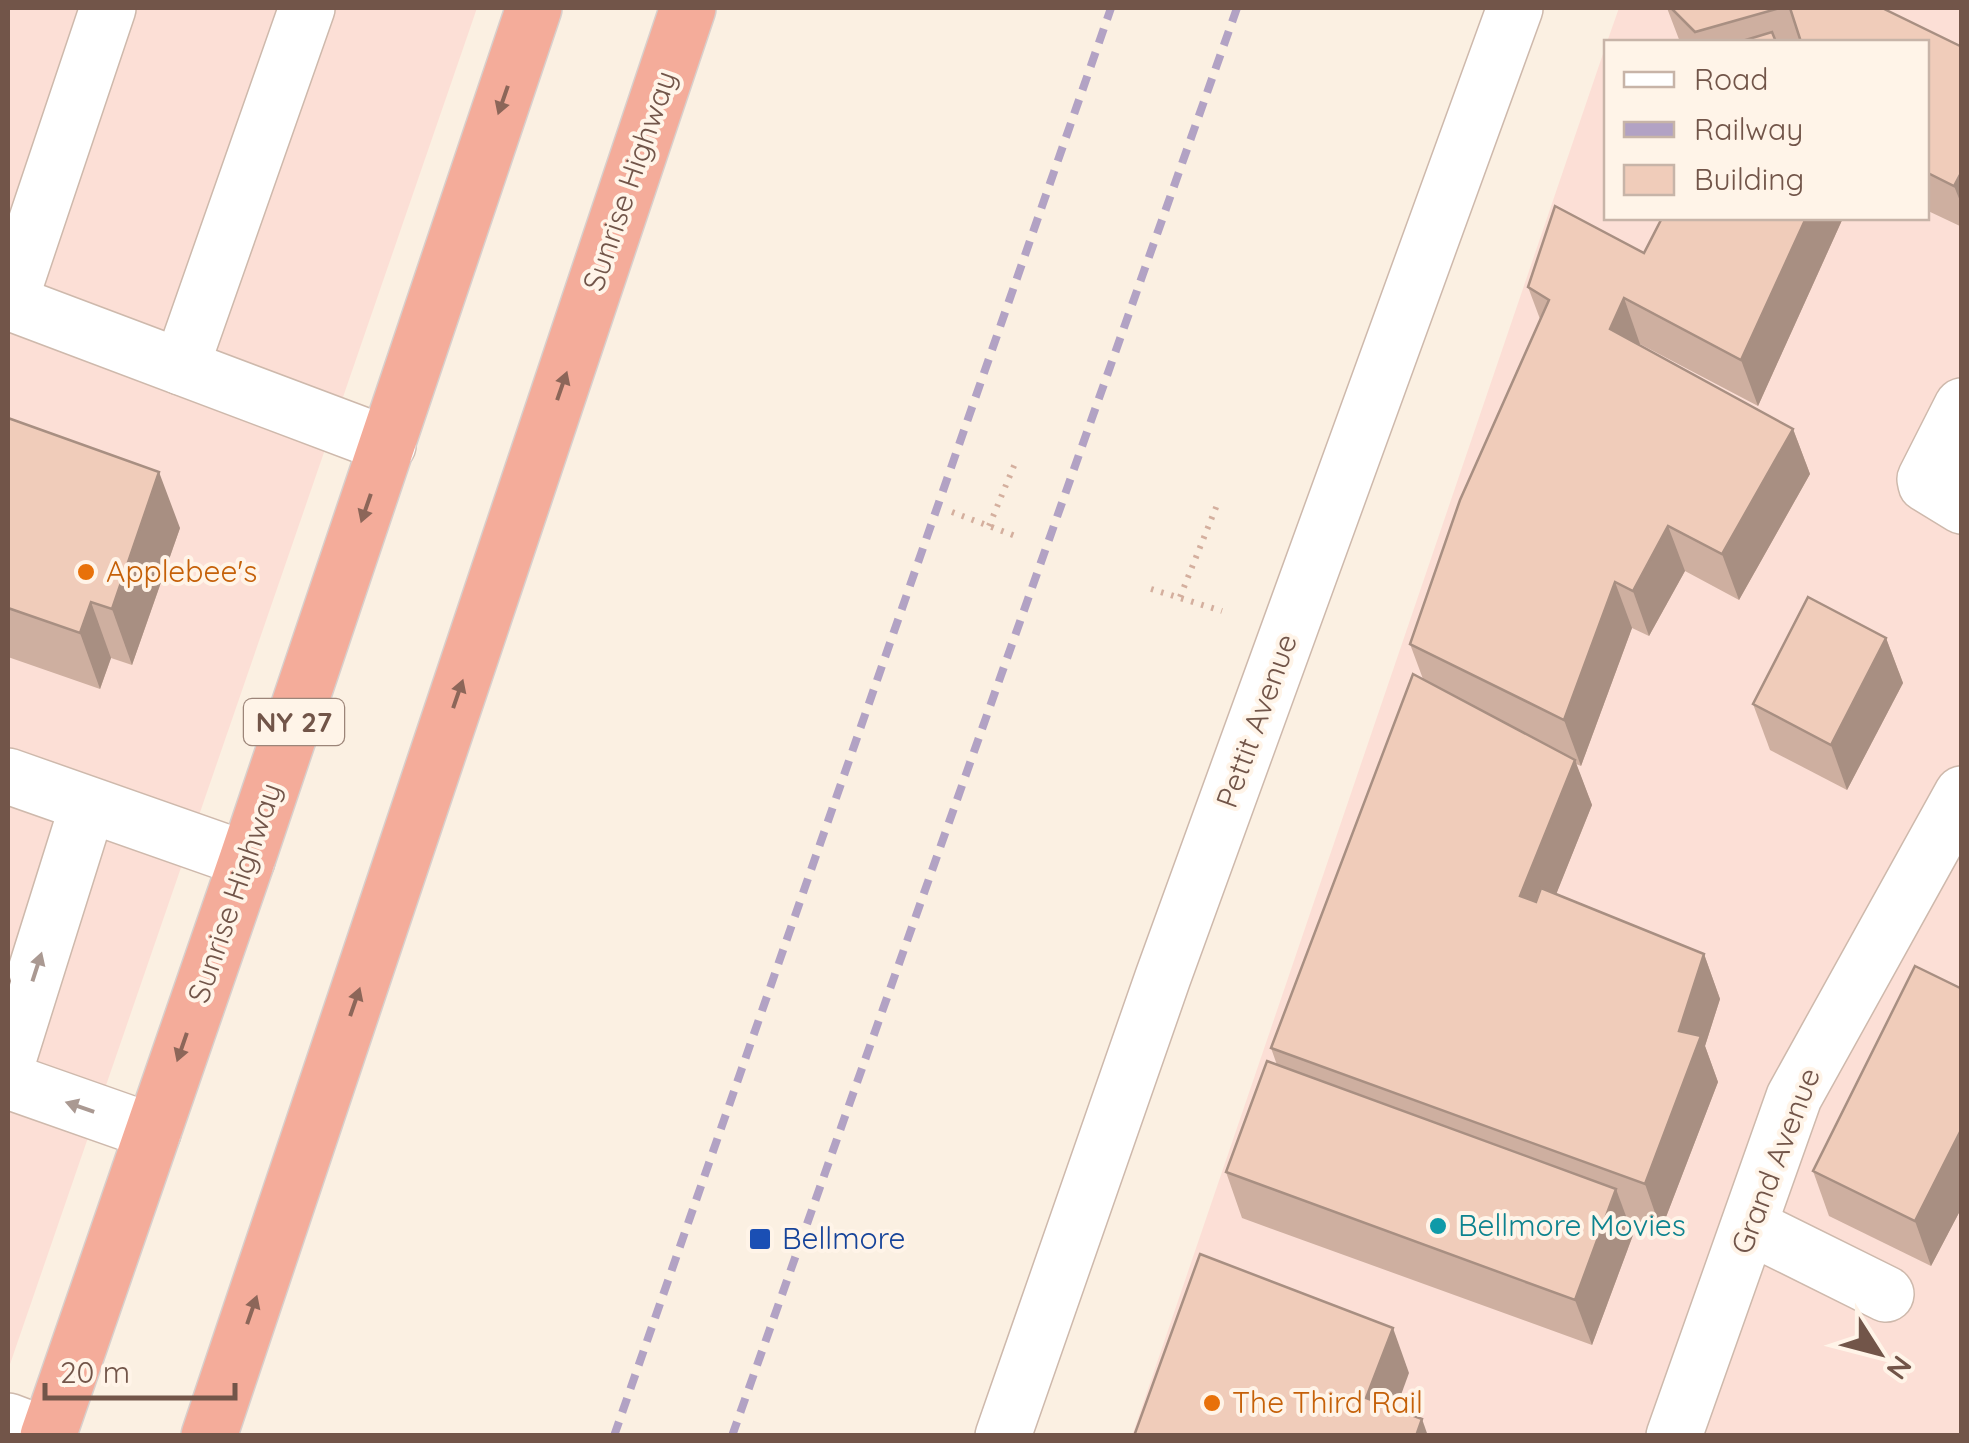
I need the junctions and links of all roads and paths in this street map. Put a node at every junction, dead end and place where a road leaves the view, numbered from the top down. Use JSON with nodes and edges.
{"nodes":[{"id":1,"x":108,"y":8,"type":"edge"},
{"id":2,"x":307,"y":8,"type":"edge"},
{"id":3,"x":534,"y":8,"type":"edge"},
{"id":4,"x":688,"y":8,"type":"edge"},
{"id":5,"x":1515,"y":8,"type":"edge"},
{"id":6,"x":8,"y":302,"type":"edge"},
{"id":7,"x":181,"y":367,"type":"junction"},
{"id":8,"x":1962,"y":406,"type":"edge"},
{"id":9,"x":388,"y":445,"type":"junction"},
{"id":10,"x":1016,"y":461,"type":"dead end"},
{"id":11,"x":1219,"y":500,"type":"dead end"},
{"id":12,"x":1962,"y":506,"type":"edge"},
{"id":13,"x":952,"y":512,"type":"dead end"},
{"id":14,"x":989,"y":526,"type":"junction"},
{"id":15,"x":1018,"y":537,"type":"dead end"},
{"id":16,"x":1151,"y":589,"type":"dead end"},
{"id":17,"x":1180,"y":597,"type":"junction"},
{"id":18,"x":1222,"y":610,"type":"dead end"},
{"id":19,"x":8,"y":776,"type":"edge"},
{"id":20,"x":1962,"y":794,"type":"edge"},
{"id":21,"x":88,"y":805,"type":"junction"},
{"id":22,"x":247,"y":860,"type":"junction"},
{"id":23,"x":8,"y":1060,"type":"edge"},
{"id":24,"x":8,"y":1081,"type":"edge"},
{"id":25,"x":152,"y":1132,"type":"junction"},
{"id":26,"x":1749,"y":1226,"type":"junction"},
{"id":27,"x":1886,"y":1294,"type":"dead end"},
{"id":28,"x":8,"y":1421,"type":"edge"},
{"id":29,"x":48,"y":1436,"type":"edge"},
{"id":30,"x":209,"y":1436,"type":"edge"},
{"id":31,"x":1003,"y":1436,"type":"edge"},
{"id":32,"x":1674,"y":1436,"type":"edge"}],
"edges":[{"from":1,"to":6,"type":"street"},
{"from":2,"to":7,"type":"street"},
{"from":3,"to":9,"type":"highway","name":"Sunrise Highway","number":"NY 27","one_way":true},
{"from":30,"to":4,"type":"highway","name":"Sunrise Highway","one_way":true},
{"from":5,"to":31,"type":"street","name":"Pettit Avenue"},
{"from":6,"to":7,"type":"street"},
{"from":7,"to":9,"type":"street"},
{"from":8,"to":12,"type":"street"},
{"from":9,"to":22,"type":"highway","name":"Sunrise Highway","number":"NY 27","one_way":true},
{"from":10,"to":14,"type":"path"},
{"from":11,"to":17,"type":"path"},
{"from":13,"to":14,"type":"path"},
{"from":14,"to":15,"type":"path"},
{"from":16,"to":17,"type":"path"},
{"from":17,"to":18,"type":"path"},
{"from":19,"to":21,"type":"street"},
{"from":20,"to":26,"type":"street","name":"Grand Avenue"},
{"from":21,"to":22,"type":"street"},
{"from":23,"to":21,"type":"street","one_way":true},
{"from":22,"to":25,"type":"highway","name":"Sunrise Highway","number":"NY 27","one_way":true},
{"from":25,"to":24,"type":"street","one_way":true},
{"from":25,"to":29,"type":"highway","name":"Sunrise Highway","number":"NY 27"},
{"from":26,"to":27,"type":"street"},
{"from":26,"to":32,"type":"street","name":"Grand Avenue"},
{"from":28,"to":29,"type":"street"}]}
